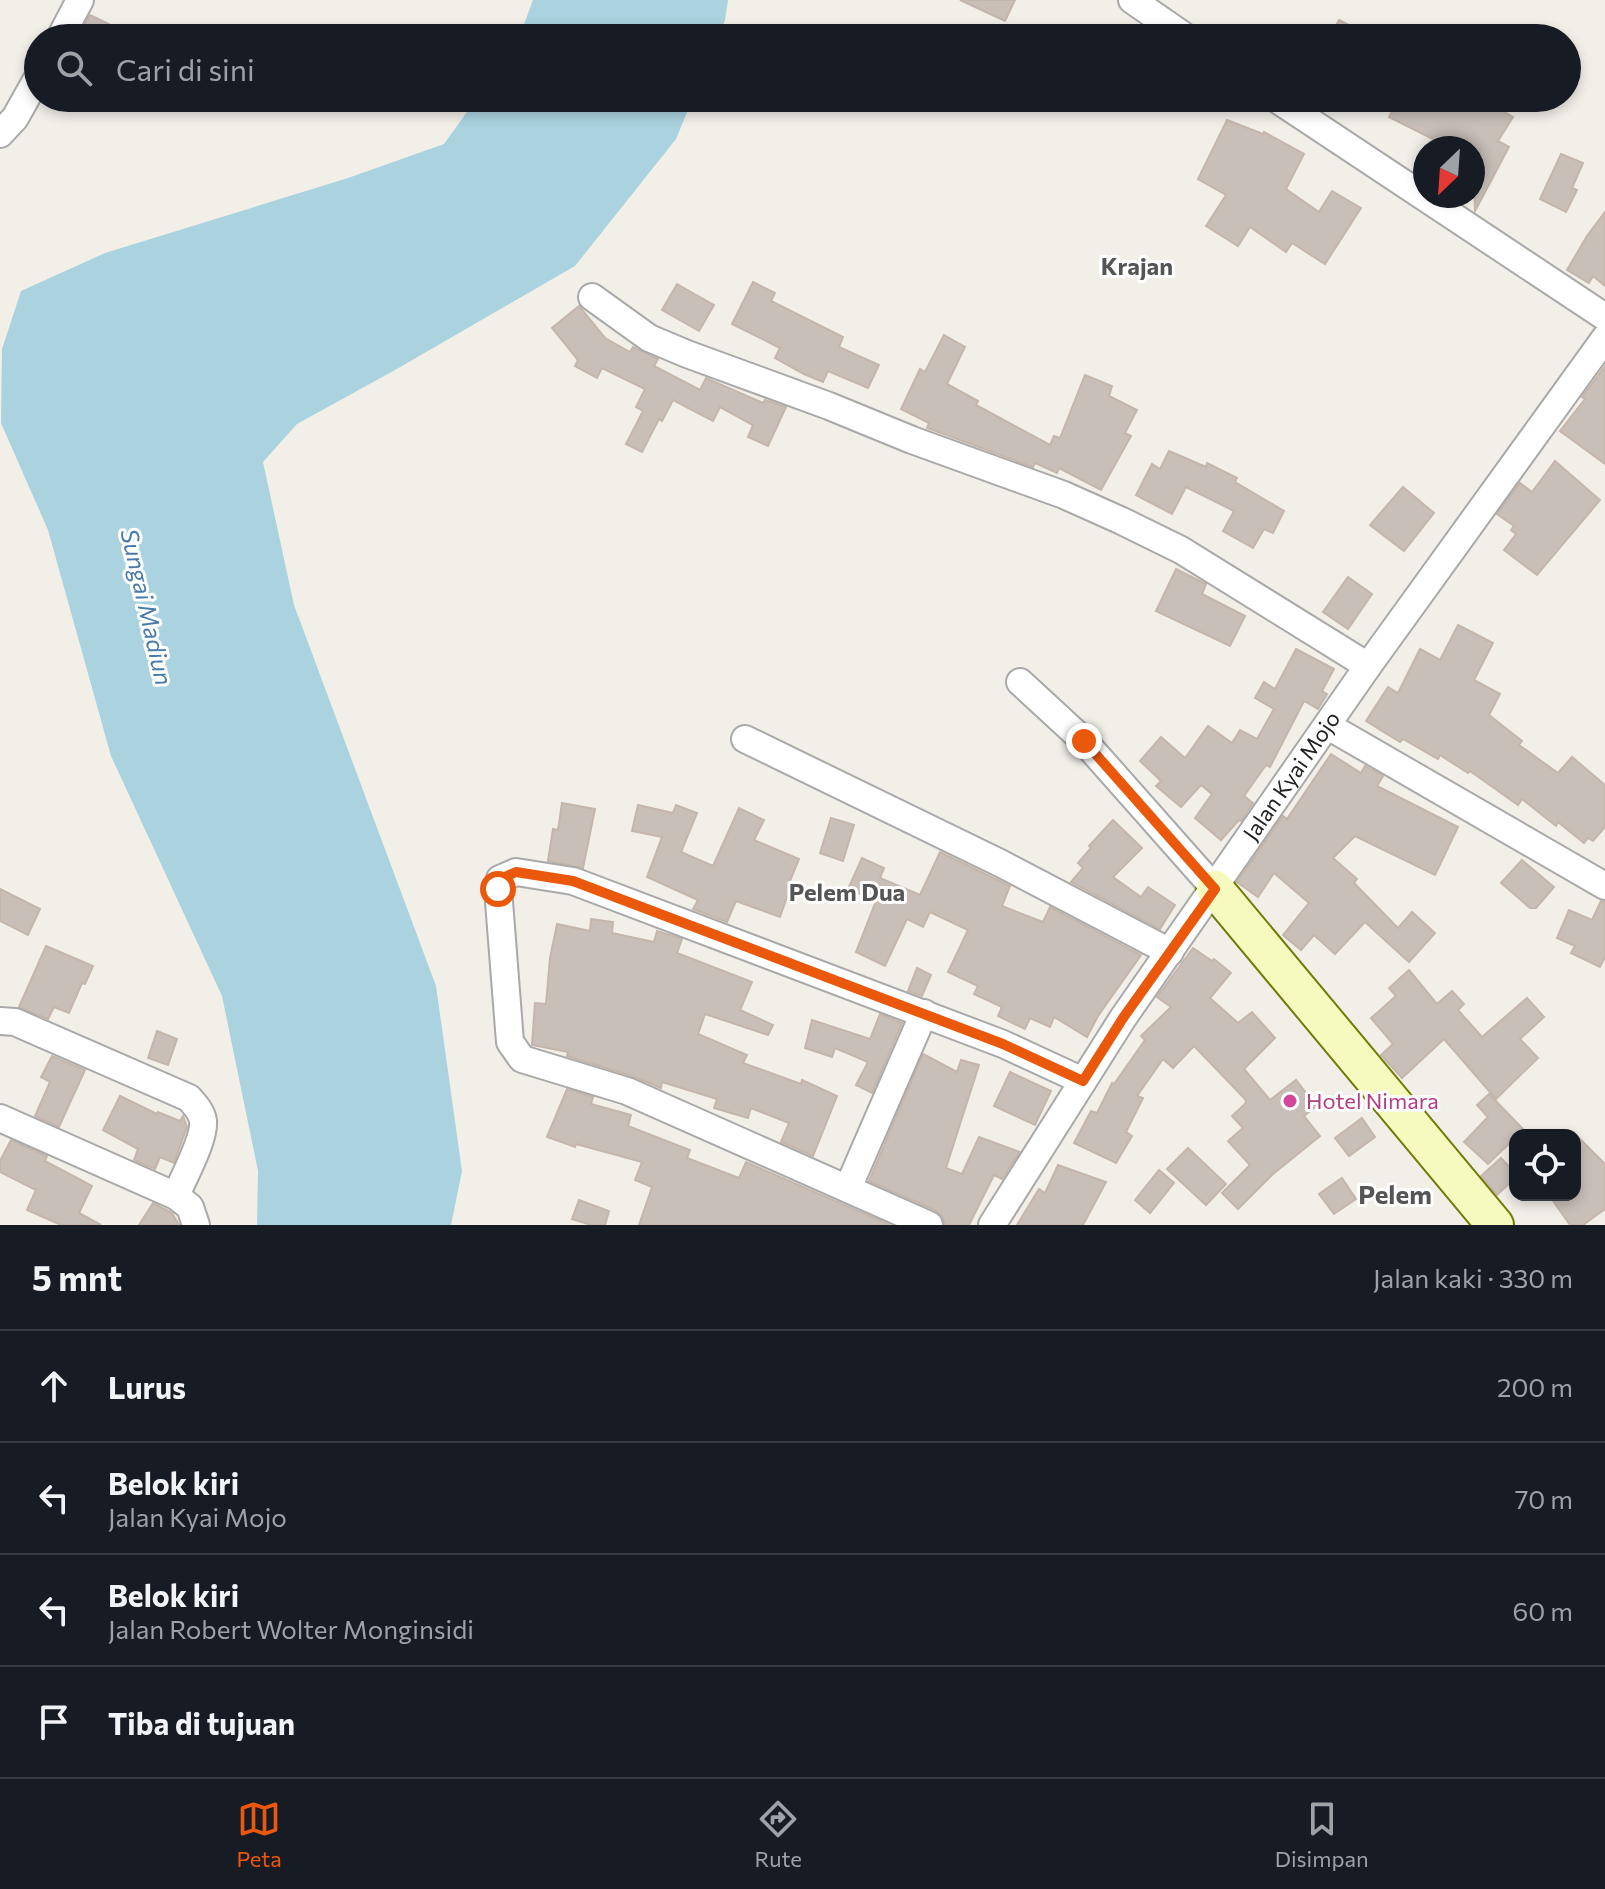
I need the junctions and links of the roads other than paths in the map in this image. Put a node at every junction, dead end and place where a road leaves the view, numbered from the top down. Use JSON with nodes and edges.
{"nodes":[{"id":1,"x":80,"y":0,"type":"edge"},
{"id":2,"x":1132,"y":0,"type":"edge"},
{"id":3,"x":67,"y":24,"type":"edge"},
{"id":4,"x":1167,"y":24,"type":"edge"},
{"id":5,"x":24,"y":102,"type":"edge"},
{"id":6,"x":1296,"y":112,"type":"edge"},
{"id":7,"x":0,"y":134,"type":"edge"},
{"id":8,"x":592,"y":297,"type":"dead end"},
{"id":9,"x":1605,"y":317,"type":"edge"},
{"id":10,"x":1605,"y":338,"type":"edge"},
{"id":11,"x":1368,"y":666,"type":"junction"},
{"id":12,"x":1020,"y":682,"type":"dead end"},
{"id":13,"x":1328,"y":726,"type":"junction"},
{"id":14,"x":745,"y":739,"type":"dead end"},
{"id":15,"x":1605,"y":886,"type":"edge"},
{"id":16,"x":1215,"y":889,"type":"junction"},
{"id":17,"x":1170,"y":952,"type":"junction"},
{"id":18,"x":924,"y":1013,"type":"junction"},
{"id":19,"x":0,"y":1021,"type":"edge"},
{"id":20,"x":1083,"y":1081,"type":"junction"},
{"id":21,"x":0,"y":1118,"type":"edge"},
{"id":22,"x":848,"y":1188,"type":"junction"},
{"id":23,"x":176,"y":1196,"type":"junction"},
{"id":24,"x":196,"y":1225,"type":"edge"},
{"id":25,"x":929,"y":1225,"type":"edge"},
{"id":26,"x":992,"y":1225,"type":"edge"},
{"id":27,"x":1495,"y":1225,"type":"edge"}],
"edges":[{"from":1,"to":3,"type":"street"},
{"from":2,"to":4,"type":"street"},
{"from":5,"to":7,"type":"street"},
{"from":6,"to":9,"type":"street"},
{"from":8,"to":11,"type":"street"},
{"from":10,"to":11,"type":"street","name":"Jalan Kyai Mojo"},
{"from":11,"to":13,"type":"street","name":"Jalan Kyai Mojo"},
{"from":12,"to":16,"type":"street"},
{"from":13,"to":15,"type":"street"},
{"from":13,"to":16,"type":"street","name":"Jalan Kyai Mojo"},
{"from":14,"to":17,"type":"street"},
{"from":16,"to":17,"type":"street","name":"Jalan Kyai Mojo"},
{"from":16,"to":27,"type":"street"},
{"from":17,"to":20,"type":"street","name":"Jalan Kyai Mojo"},
{"from":18,"to":20,"type":"street"},
{"from":18,"to":22,"type":"street"},
{"from":18,"to":22,"type":"street"},
{"from":19,"to":23,"type":"street"},
{"from":20,"to":26,"type":"street","name":"Jalan Kyai Mojo"},
{"from":21,"to":23,"type":"street"},
{"from":22,"to":25,"type":"street"},
{"from":23,"to":24,"type":"street"}]}
